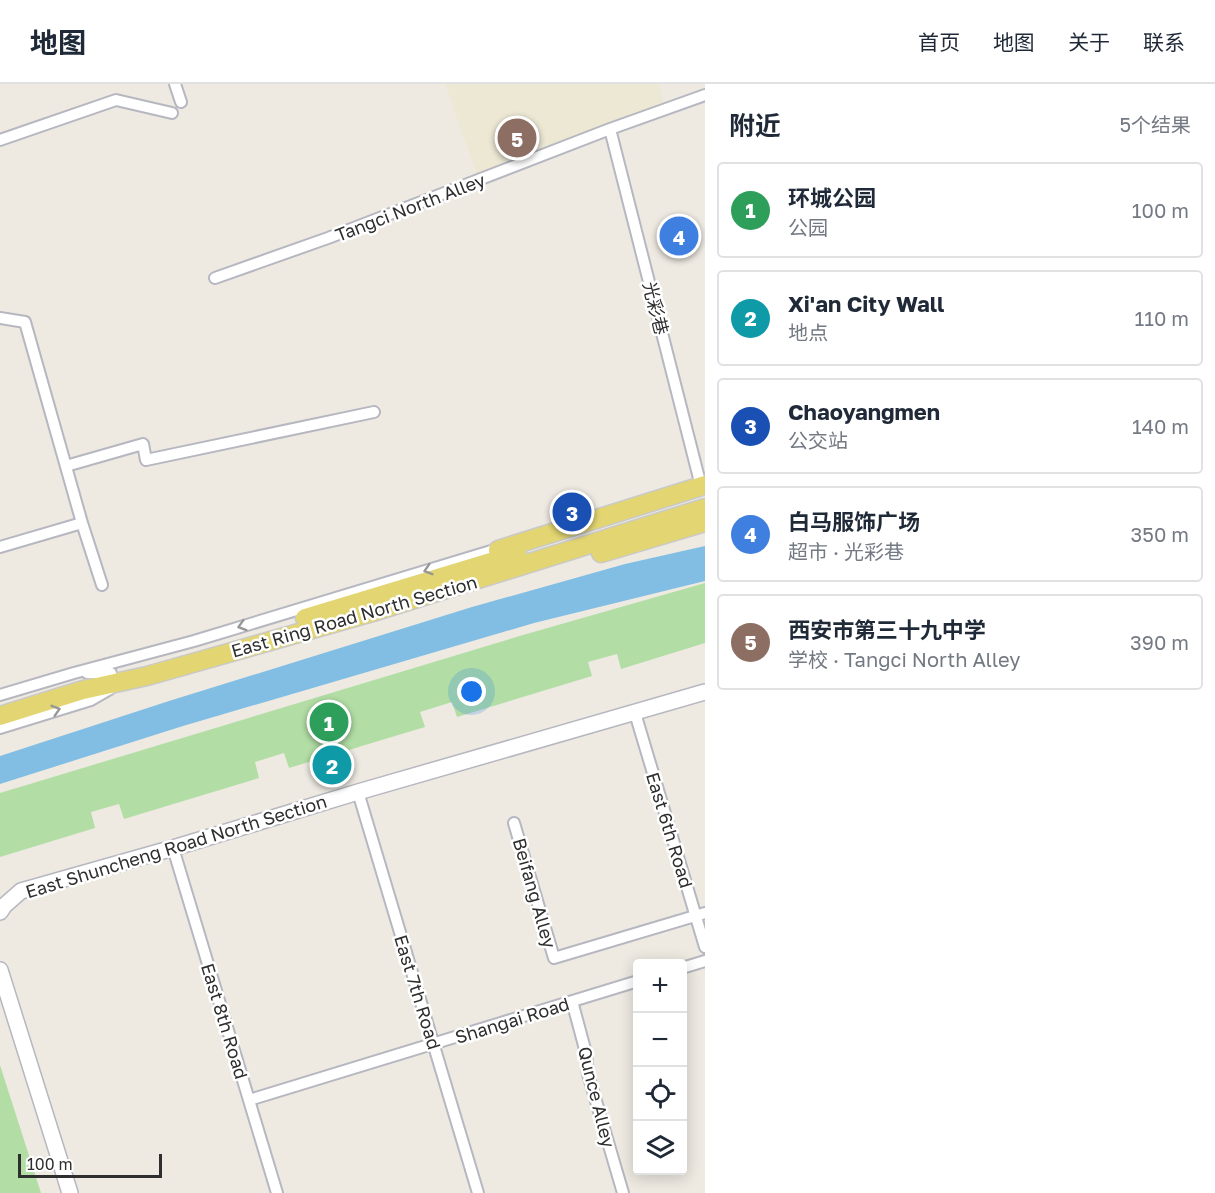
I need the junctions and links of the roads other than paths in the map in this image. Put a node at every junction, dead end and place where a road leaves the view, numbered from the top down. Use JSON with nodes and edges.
{"nodes":[{"id":1,"x":175,"y":84,"type":"edge"},
{"id":2,"x":705,"y":96,"type":"edge"},
{"id":3,"x":181,"y":102,"type":"dead end"},
{"id":4,"x":172,"y":113,"type":"dead end"},
{"id":5,"x":610,"y":129,"type":"junction"},
{"id":6,"x":0,"y":140,"type":"edge"},
{"id":7,"x":215,"y":278,"type":"dead end"},
{"id":8,"x":0,"y":318,"type":"edge"},
{"id":9,"x":374,"y":412,"type":"dead end"},
{"id":10,"x":66,"y":466,"type":"junction"},
{"id":11,"x":704,"y":490,"type":"edge"},
{"id":12,"x":705,"y":508,"type":"edge"},
{"id":13,"x":705,"y":522,"type":"edge"},
{"id":14,"x":82,"y":523,"type":"junction"},
{"id":15,"x":504,"y":547,"type":"junction"},
{"id":16,"x":0,"y":548,"type":"edge"},
{"id":17,"x":445,"y":582,"type":"junction"},
{"id":18,"x":102,"y":585,"type":"dead end"},
{"id":19,"x":74,"y":673,"type":"junction"},
{"id":20,"x":117,"y":677,"type":"junction"},
{"id":21,"x":705,"y":692,"type":"edge"},
{"id":22,"x":0,"y":695,"type":"edge"},
{"id":23,"x":0,"y":704,"type":"edge"},
{"id":24,"x":635,"y":713,"type":"junction"},
{"id":25,"x":0,"y":716,"type":"edge"},
{"id":26,"x":0,"y":728,"type":"edge"},
{"id":27,"x":358,"y":792,"type":"junction"},
{"id":28,"x":514,"y":824,"type":"dead end"},
{"id":29,"x":173,"y":848,"type":"junction"},
{"id":30,"x":0,"y":912,"type":"edge"},
{"id":31,"x":700,"y":914,"type":"edge"},
{"id":32,"x":705,"y":947,"type":"edge"},
{"id":33,"x":705,"y":961,"type":"edge"},
{"id":34,"x":687,"y":966,"type":"edge"},
{"id":35,"x":0,"y":970,"type":"edge"},
{"id":36,"x":633,"y":983,"type":"edge"},
{"id":37,"x":572,"y":1002,"type":"junction"},
{"id":38,"x":434,"y":1044,"type":"junction"},
{"id":39,"x":249,"y":1100,"type":"junction"},
{"id":40,"x":70,"y":1193,"type":"edge"},
{"id":41,"x":277,"y":1193,"type":"edge"},
{"id":42,"x":478,"y":1193,"type":"edge"},
{"id":43,"x":623,"y":1193,"type":"edge"}],
"edges":[{"from":1,"to":3,"type":"street"},
{"from":2,"to":5,"type":"street","name":"Tangci North Alley"},
{"from":4,"to":6,"type":"street"},
{"from":5,"to":7,"type":"street","name":"Tangci North Alley"},
{"from":5,"to":11,"type":"street","name":"光彩巷"},
{"from":8,"to":10,"type":"street"},
{"from":9,"to":10,"type":"street"},
{"from":10,"to":14,"type":"street"},
{"from":11,"to":15,"type":"main road"},
{"from":11,"to":17,"type":"main road","name":"East Ring Road North Section"},
{"from":12,"to":17,"type":"main road","name":"East Ring Road North Section"},
{"from":13,"to":17,"type":"main road"},
{"from":14,"to":16,"type":"street"},
{"from":14,"to":18,"type":"street"},
{"from":15,"to":17,"type":"main road"},
{"from":15,"to":19,"type":"street","one_way":true},
{"from":17,"to":20,"type":"main road","name":"East Ring Road North Section"},
{"from":19,"to":20,"type":"street"},
{"from":19,"to":22,"type":"street"},
{"from":20,"to":23,"type":"main road","name":"East Ring Road North Section"},
{"from":20,"to":25,"type":"main road","name":"East Ring Road North Section"},
{"from":26,"to":20,"type":"street","one_way":true},
{"from":21,"to":24,"type":"street","name":"East Shuncheng Road North Section"},
{"from":24,"to":27,"type":"street","name":"East Shuncheng Road North Section"},
{"from":24,"to":31,"type":"street","name":"East 6th Road"},
{"from":27,"to":29,"type":"street","name":"East Shuncheng Road North Section"},
{"from":27,"to":38,"type":"street","name":"East 7th Road"},
{"from":28,"to":31,"type":"street","name":"Beifang Alley"},
{"from":29,"to":30,"type":"street","name":"East Shuncheng Road North Section"},
{"from":29,"to":39,"type":"street","name":"East 8th Road"},
{"from":31,"to":32,"type":"street","name":"East 6th Road"},
{"from":33,"to":34,"type":"street"},
{"from":35,"to":40,"type":"street"},
{"from":36,"to":37,"type":"street","name":"Shangai Road"},
{"from":37,"to":38,"type":"street","name":"Shangai Road"},
{"from":37,"to":43,"type":"street","name":"Qunce Alley"},
{"from":38,"to":39,"type":"street","name":"Shangai Road"},
{"from":38,"to":42,"type":"street","name":"East 7th Road"},
{"from":39,"to":41,"type":"street","name":"East 8th Road"}]}
